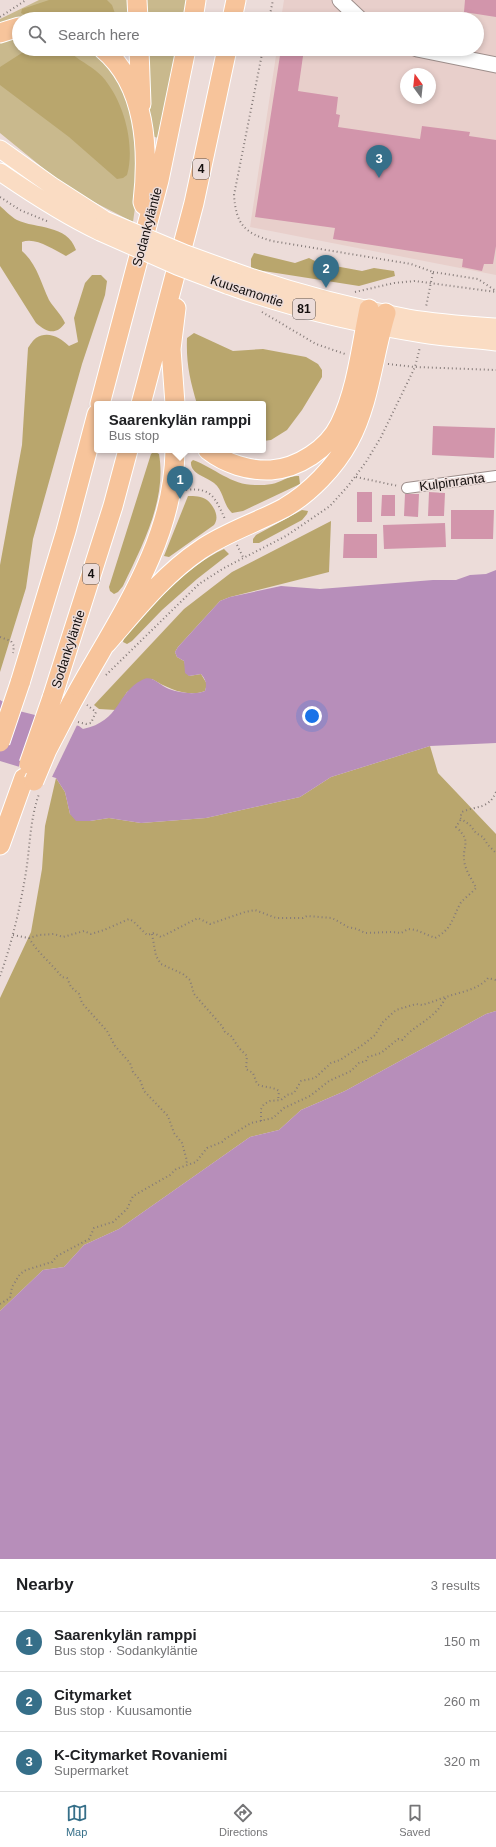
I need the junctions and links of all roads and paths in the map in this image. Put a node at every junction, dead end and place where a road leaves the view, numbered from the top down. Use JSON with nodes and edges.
{"nodes":[{"id":1,"x":26,"y":0,"type":"edge"},
{"id":2,"x":137,"y":0,"type":"edge"},
{"id":3,"x":196,"y":0,"type":"edge"},
{"id":4,"x":236,"y":0,"type":"edge"},
{"id":5,"x":273,"y":0,"type":"edge"},
{"id":6,"x":340,"y":0,"type":"edge"},
{"id":7,"x":138,"y":12,"type":"edge"},
{"id":8,"x":193,"y":12,"type":"edge"},
{"id":9,"x":233,"y":12,"type":"edge"},
{"id":10,"x":270,"y":12,"type":"edge"},
{"id":11,"x":353,"y":12,"type":"edge"},
{"id":12,"x":0,"y":17,"type":"edge"},
{"id":13,"x":12,"y":29,"type":"edge"},
{"id":14,"x":0,"y":33,"type":"edge"},
{"id":15,"x":110,"y":56,"type":"edge"},
{"id":16,"x":140,"y":56,"type":"edge"},
{"id":17,"x":185,"y":56,"type":"edge"},
{"id":18,"x":225,"y":56,"type":"edge"},
{"id":19,"x":262,"y":56,"type":"edge"},
{"id":20,"x":452,"y":56,"type":"edge"},
{"id":21,"x":496,"y":65,"type":"edge"},
{"id":22,"x":142,"y":120,"type":"junction"},
{"id":23,"x":0,"y":149,"type":"edge"},
{"id":24,"x":0,"y":172,"type":"edge"},
{"id":25,"x":149,"y":218,"type":"junction"},
{"id":26,"x":102,"y":226,"type":"junction"},
{"id":27,"x":433,"y":272,"type":"junction"},
{"id":28,"x":431,"y":283,"type":"junction"},
{"id":29,"x":171,"y":287,"type":"junction"},
{"id":30,"x":496,"y":291,"type":"edge"},
{"id":31,"x":354,"y":292,"type":"dead end"},
{"id":32,"x":260,"y":311,"type":"dead end"},
{"id":33,"x":425,"y":312,"type":"dead end"},
{"id":34,"x":376,"y":318,"type":"junction"},
{"id":35,"x":496,"y":327,"type":"edge"},
{"id":36,"x":496,"y":342,"type":"edge"},
{"id":37,"x":350,"y":356,"type":"dead end"},
{"id":38,"x":386,"y":364,"type":"dead end"},
{"id":39,"x":496,"y":370,"type":"edge"},
{"id":40,"x":176,"y":399,"type":"edge"},
{"id":41,"x":101,"y":401,"type":"edge"},
{"id":42,"x":142,"y":401,"type":"edge"},
{"id":43,"x":94,"y":425,"type":"edge"},
{"id":44,"x":127,"y":453,"type":"edge"},
{"id":45,"x":175,"y":453,"type":"edge"},
{"id":46,"x":213,"y":453,"type":"edge"},
{"id":47,"x":355,"y":476,"type":"dead end"},
{"id":48,"x":496,"y":476,"type":"edge"},
{"id":49,"x":407,"y":488,"type":"joint"},
{"id":50,"x":183,"y":490,"type":"dead end"},
{"id":51,"x":227,"y":525,"type":"dead end"},
{"id":52,"x":235,"y":540,"type":"dead end"},
{"id":53,"x":243,"y":558,"type":"dead end"},
{"id":54,"x":0,"y":637,"type":"edge"},
{"id":55,"x":11,"y":641,"type":"dead end"},
{"id":56,"x":106,"y":644,"type":"junction"},
{"id":57,"x":78,"y":703,"type":"junction"},
{"id":58,"x":91,"y":723,"type":"dead end"},
{"id":59,"x":0,"y":742,"type":"edge"},
{"id":60,"x":33,"y":783,"type":"junction"},
{"id":61,"x":496,"y":792,"type":"edge"},
{"id":62,"x":461,"y":819,"type":"junction"},
{"id":63,"x":0,"y":845,"type":"edge"},
{"id":64,"x":496,"y":853,"type":"edge"},
{"id":65,"x":152,"y":933,"type":"junction"},
{"id":66,"x":13,"y":935,"type":"junction"},
{"id":67,"x":29,"y":938,"type":"junction"},
{"id":68,"x":0,"y":976,"type":"edge"},
{"id":69,"x":496,"y":980,"type":"edge"},
{"id":70,"x":446,"y":997,"type":"junction"},
{"id":71,"x":278,"y":1100,"type":"junction"},
{"id":72,"x":261,"y":1121,"type":"junction"},
{"id":73,"x":186,"y":1166,"type":"junction"},
{"id":74,"x":0,"y":1304,"type":"edge"}],
"edges":[{"from":1,"to":12,"type":"path"},
{"from":2,"to":7,"type":"highway"},
{"from":3,"to":8,"type":"highway"},
{"from":4,"to":9,"type":"highway"},
{"from":5,"to":10,"type":"path"},
{"from":6,"to":11,"type":"street"},
{"from":13,"to":14,"type":"highway"},
{"from":15,"to":22,"type":"highway"},
{"from":16,"to":22,"type":"highway"},
{"from":17,"to":25,"type":"highway","name":"Sodankyläntie"},
{"from":18,"to":29,"type":"highway","number":"4"},
{"from":19,"to":27,"type":"path"},
{"from":20,"to":21,"type":"street"},
{"from":22,"to":25,"type":"highway"},
{"from":23,"to":26,"type":"main road","number":"81"},
{"from":24,"to":26,"type":"main road","number":"81"},
{"from":25,"to":41,"type":"highway","name":"Sodankyläntie"},
{"from":26,"to":34,"type":"main road","name":"Kuusamontie","number":"81","bridge":true},
{"from":27,"to":28,"type":"path"},
{"from":27,"to":30,"type":"path"},
{"from":28,"to":30,"type":"path"},
{"from":28,"to":31,"type":"path"},
{"from":28,"to":33,"type":"path"},
{"from":29,"to":40,"type":"highway"},
{"from":29,"to":42,"type":"highway","number":"4"},
{"from":32,"to":37,"type":"path"},
{"from":34,"to":35,"type":"main road","name":"Kuusamontie","number":"81"},
{"from":34,"to":36,"type":"main road","name":"Kuusamontie","number":"81"},
{"from":34,"to":46,"type":"highway"},
{"from":34,"to":56,"type":"highway"},
{"from":38,"to":39,"type":"path"},
{"from":43,"to":59,"type":"highway","bridge":true},
{"from":44,"to":60,"type":"highway","name":"Sodankyläntie","number":"4","bridge":true},
{"from":45,"to":56,"type":"highway"},
{"from":47,"to":49,"type":"path"},
{"from":48,"to":49,"type":"street","name":"Kulpinranta"},
{"from":50,"to":51,"type":"path"},
{"from":52,"to":53,"type":"path"},
{"from":54,"to":55,"type":"path"},
{"from":56,"to":57,"type":"highway"},
{"from":57,"to":58,"type":"path"},
{"from":57,"to":60,"type":"highway","bridge":true},
{"from":60,"to":63,"type":"highway"},
{"from":60,"to":66,"type":"path"},
{"from":61,"to":62,"type":"path"},
{"from":62,"to":64,"type":"path"},
{"from":62,"to":65,"type":"path"},
{"from":65,"to":67,"type":"path"},
{"from":65,"to":71,"type":"path"},
{"from":66,"to":67,"type":"path"},
{"from":66,"to":68,"type":"path"},
{"from":67,"to":73,"type":"path"},
{"from":69,"to":70,"type":"path"},
{"from":70,"to":71,"type":"path"},
{"from":70,"to":72,"type":"path"},
{"from":71,"to":72,"type":"path"},
{"from":72,"to":73,"type":"path"},
{"from":73,"to":74,"type":"path"}]}
